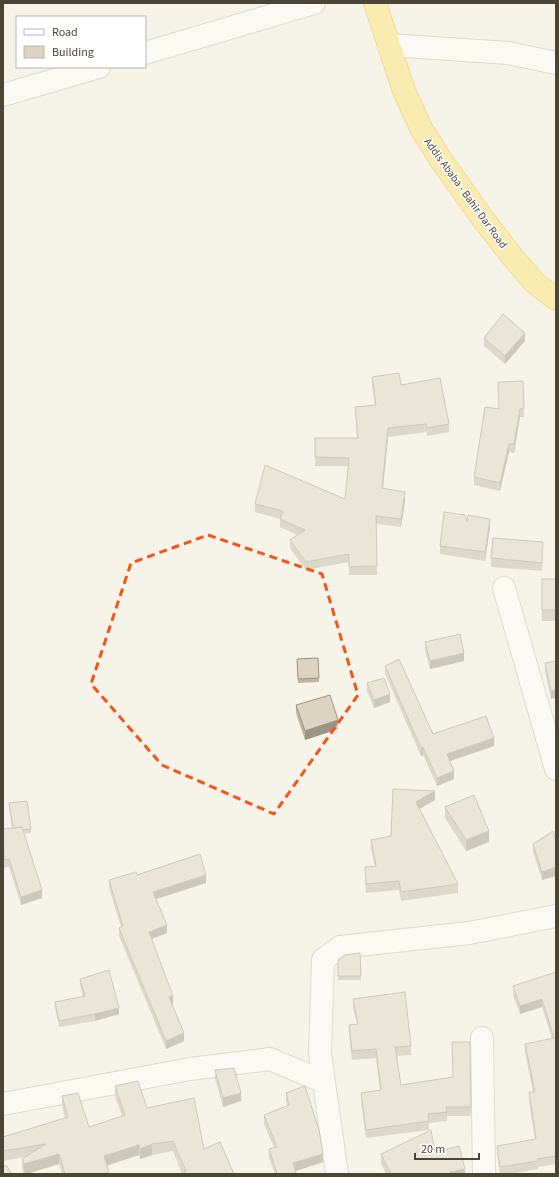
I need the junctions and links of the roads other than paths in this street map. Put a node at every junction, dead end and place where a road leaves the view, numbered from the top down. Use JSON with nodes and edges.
{"nodes":[{"id":1,"x":314,"y":3,"type":"edge"},
{"id":2,"x":375,"y":3,"type":"edge"},
{"id":3,"x":389,"y":45,"type":"junction"},
{"id":4,"x":146,"y":53,"type":"edge"},
{"id":5,"x":556,"y":63,"type":"edge"},
{"id":6,"x":96,"y":68,"type":"edge"},
{"id":7,"x":3,"y":95,"type":"edge"},
{"id":8,"x":556,"y":299,"type":"edge"},
{"id":9,"x":504,"y":588,"type":"dead end"},
{"id":10,"x":556,"y":769,"type":"edge"},
{"id":11,"x":556,"y":916,"type":"edge"},
{"id":12,"x":482,"y":1038,"type":"dead end"},
{"id":13,"x":324,"y":1082,"type":"junction"},
{"id":14,"x":3,"y":1104,"type":"edge"},
{"id":15,"x":337,"y":1174,"type":"edge"},
{"id":16,"x":484,"y":1174,"type":"edge"}],
"edges":[{"from":1,"to":4,"type":"street"},
{"from":2,"to":3,"type":"highway","name":"Addis Ababa - Bahir Dar Road"},
{"from":3,"to":5,"type":"street"},
{"from":3,"to":8,"type":"highway","name":"Addis Ababa - Bahir Dar Road"},
{"from":6,"to":7,"type":"street"},
{"from":9,"to":10,"type":"street"},
{"from":11,"to":13,"type":"street"},
{"from":12,"to":16,"type":"street"},
{"from":13,"to":14,"type":"street"},
{"from":13,"to":15,"type":"street"}]}
